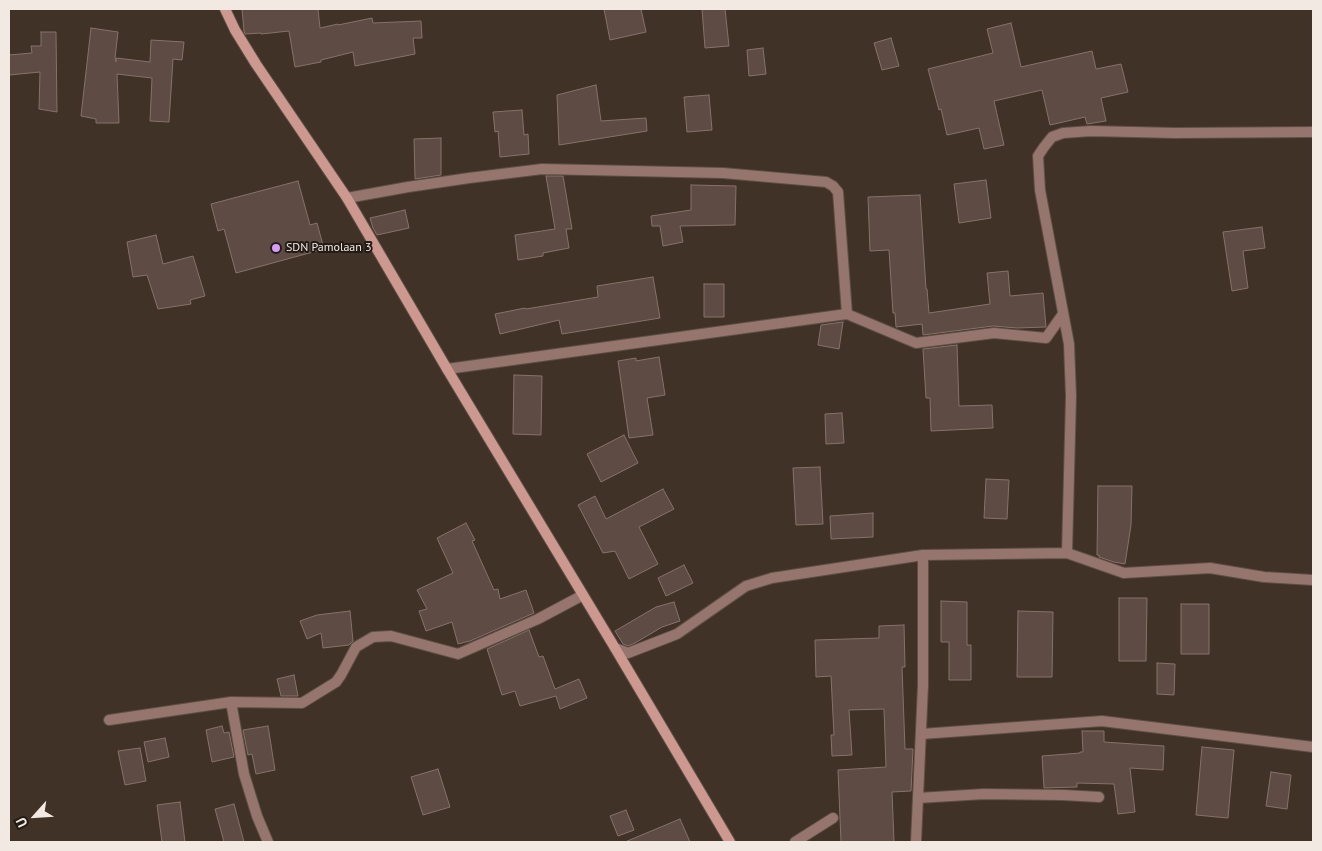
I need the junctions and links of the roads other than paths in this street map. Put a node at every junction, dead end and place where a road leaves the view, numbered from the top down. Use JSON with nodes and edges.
{"nodes":[{"id":1,"x":225,"y":9,"type":"edge"},
{"id":2,"x":1313,"y":132,"type":"edge"},
{"id":3,"x":347,"y":198,"type":"junction"},
{"id":4,"x":847,"y":314,"type":"junction"},
{"id":5,"x":1063,"y":314,"type":"junction"},
{"id":6,"x":446,"y":368,"type":"junction"},
{"id":7,"x":1067,"y":553,"type":"junction"},
{"id":8,"x":923,"y":555,"type":"junction"},
{"id":9,"x":1313,"y":580,"type":"edge"},
{"id":10,"x":583,"y":594,"type":"junction"},
{"id":11,"x":615,"y":648,"type":"junction"},
{"id":12,"x":230,"y":702,"type":"junction"},
{"id":13,"x":109,"y":720,"type":"dead end"},
{"id":14,"x":920,"y":734,"type":"junction"},
{"id":15,"x":1313,"y":747,"type":"edge"},
{"id":16,"x":1099,"y":797,"type":"dead end"},
{"id":17,"x":918,"y":798,"type":"junction"},
{"id":18,"x":833,"y":818,"type":"dead end"},
{"id":19,"x":268,"y":842,"type":"edge"},
{"id":20,"x":730,"y":842,"type":"edge"},
{"id":21,"x":795,"y":842,"type":"edge"},
{"id":22,"x":916,"y":842,"type":"edge"}],
"edges":[{"from":1,"to":3,"type":"street"},
{"from":2,"to":5,"type":"street"},
{"from":3,"to":4,"type":"street"},
{"from":3,"to":6,"type":"street"},
{"from":4,"to":5,"type":"street"},
{"from":4,"to":6,"type":"street"},
{"from":5,"to":7,"type":"street"},
{"from":6,"to":10,"type":"street"},
{"from":7,"to":8,"type":"street"},
{"from":7,"to":9,"type":"street"},
{"from":8,"to":11,"type":"street"},
{"from":8,"to":14,"type":"street"},
{"from":10,"to":11,"type":"street"},
{"from":10,"to":12,"type":"street"},
{"from":11,"to":20,"type":"street"},
{"from":12,"to":13,"type":"street"},
{"from":12,"to":19,"type":"street"},
{"from":14,"to":15,"type":"street"},
{"from":14,"to":17,"type":"street"},
{"from":16,"to":17,"type":"street"},
{"from":17,"to":22,"type":"street"},
{"from":18,"to":21,"type":"street"}]}
